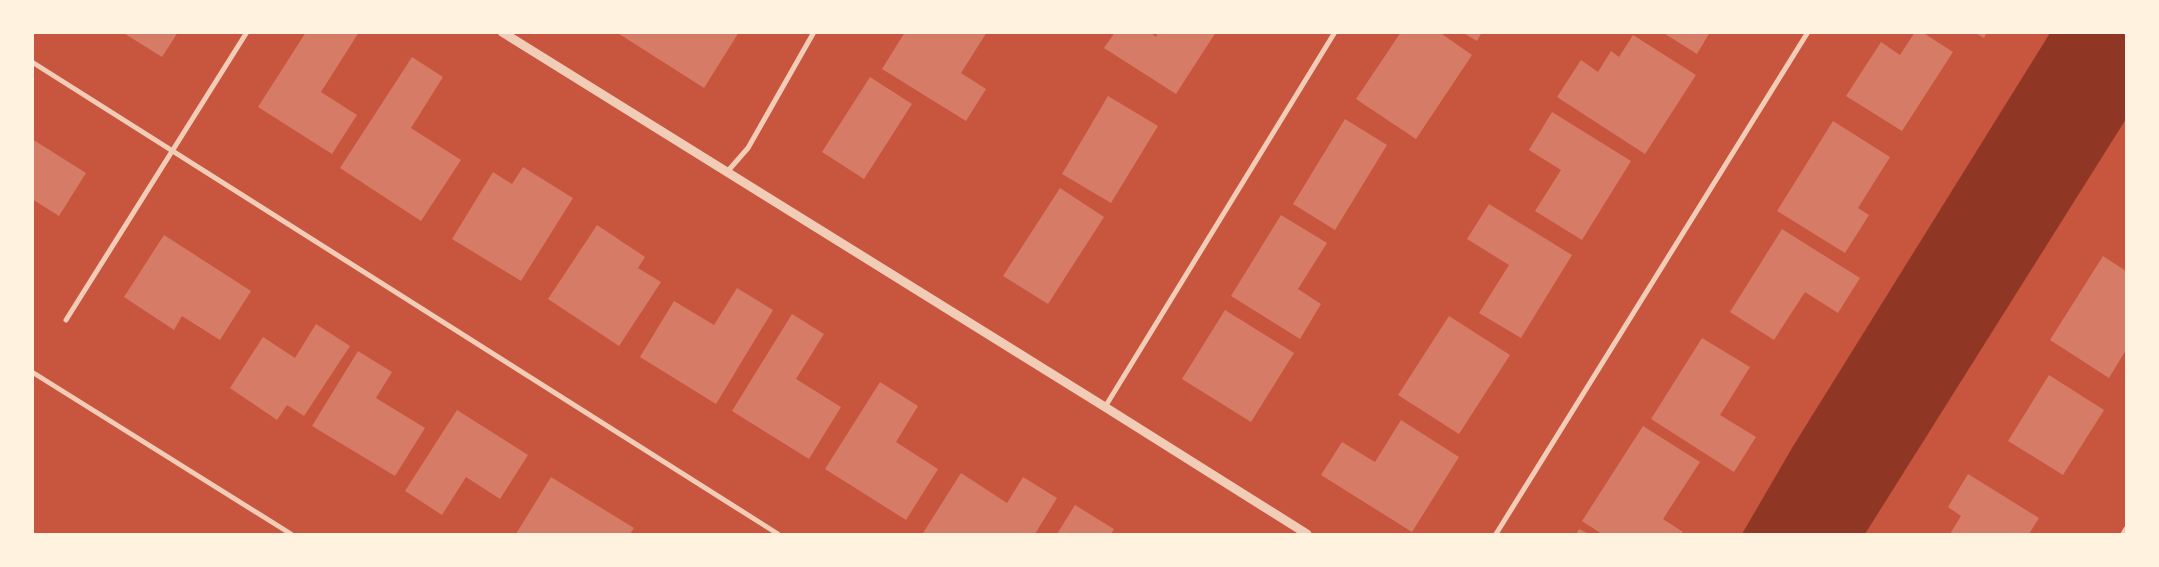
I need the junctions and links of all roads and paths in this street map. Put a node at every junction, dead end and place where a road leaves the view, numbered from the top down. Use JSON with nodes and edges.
{"nodes":[{"id":1,"x":246,"y":32,"type":"edge"},
{"id":2,"x":502,"y":32,"type":"edge"},
{"id":3,"x":814,"y":32,"type":"edge"},
{"id":4,"x":1335,"y":32,"type":"edge"},
{"id":5,"x":1808,"y":32,"type":"edge"},
{"id":6,"x":32,"y":62,"type":"edge"},
{"id":7,"x":173,"y":149,"type":"junction"},
{"id":8,"x":727,"y":172,"type":"junction"},
{"id":9,"x":66,"y":320,"type":"dead end"},
{"id":10,"x":32,"y":372,"type":"edge"},
{"id":11,"x":1105,"y":407,"type":"junction"},
{"id":12,"x":2126,"y":529,"type":"edge"},
{"id":13,"x":291,"y":534,"type":"edge"},
{"id":14,"x":778,"y":534,"type":"edge"},
{"id":15,"x":1307,"y":534,"type":"edge"},
{"id":16,"x":1496,"y":534,"type":"edge"},
{"id":17,"x":2123,"y":534,"type":"edge"}],
"edges":[{"from":1,"to":7,"type":"street"},
{"from":2,"to":8,"type":"street"},
{"from":3,"to":8,"type":"street"},
{"from":4,"to":11,"type":"street"},
{"from":5,"to":16,"type":"street"},
{"from":6,"to":7,"type":"street"},
{"from":7,"to":9,"type":"street"},
{"from":7,"to":14,"type":"street"},
{"from":8,"to":11,"type":"street"},
{"from":10,"to":13,"type":"street"},
{"from":11,"to":15,"type":"street"},
{"from":12,"to":17,"type":"street"}]}
